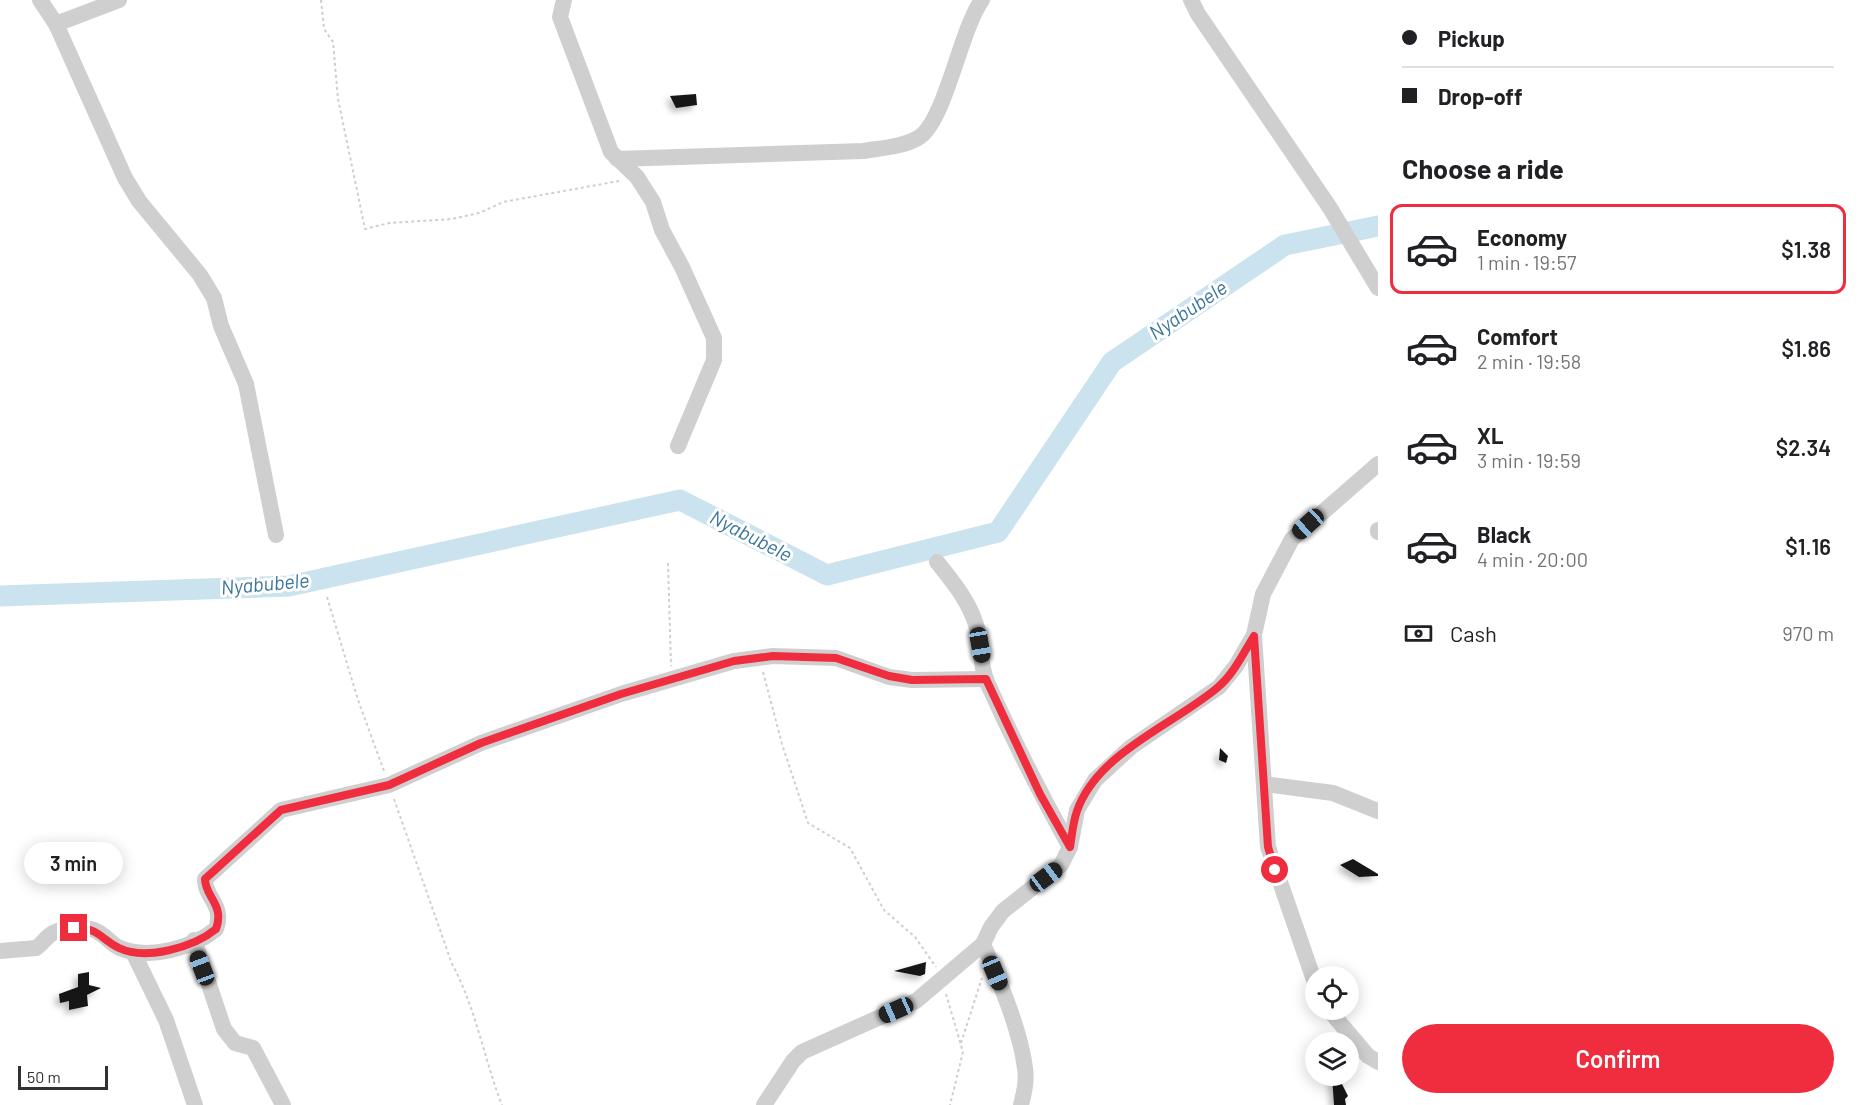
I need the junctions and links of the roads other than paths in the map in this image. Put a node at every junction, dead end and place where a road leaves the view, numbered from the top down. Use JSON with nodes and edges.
{"nodes":[{"id":1,"x":40,"y":0,"type":"edge"},
{"id":2,"x":119,"y":0,"type":"edge"},
{"id":3,"x":564,"y":0,"type":"edge"},
{"id":4,"x":982,"y":0,"type":"edge"},
{"id":5,"x":1191,"y":0,"type":"edge"},
{"id":6,"x":56,"y":24,"type":"junction"},
{"id":7,"x":617,"y":159,"type":"junction"},
{"id":8,"x":1375,"y":283,"type":"edge"},
{"id":9,"x":678,"y":446,"type":"dead end"},
{"id":10,"x":1377,"y":470,"type":"edge"},
{"id":11,"x":276,"y":535,"type":"dead end"},
{"id":12,"x":937,"y":562,"type":"dead end"},
{"id":13,"x":1254,"y":636,"type":"junction"},
{"id":14,"x":986,"y":679,"type":"junction"},
{"id":15,"x":1264,"y":784,"type":"junction"},
{"id":16,"x":1378,"y":811,"type":"edge"},
{"id":17,"x":1070,"y":847,"type":"junction"},
{"id":18,"x":194,"y":940,"type":"junction"},
{"id":19,"x":985,"y":949,"type":"junction"},
{"id":20,"x":0,"y":951,"type":"edge"},
{"id":21,"x":133,"y":952,"type":"junction"},
{"id":22,"x":1309,"y":966,"type":"edge"},
{"id":23,"x":1337,"y":1020,"type":"edge"},
{"id":24,"x":1378,"y":1062,"type":"edge"},
{"id":25,"x":195,"y":1105,"type":"edge"},
{"id":26,"x":283,"y":1105,"type":"edge"},
{"id":27,"x":764,"y":1105,"type":"edge"},
{"id":28,"x":1021,"y":1105,"type":"edge"}],
"edges":[{"from":1,"to":6,"type":"street"},
{"from":2,"to":6,"type":"street"},
{"from":3,"to":7,"type":"street"},
{"from":4,"to":7,"type":"street"},
{"from":5,"to":8,"type":"street"},
{"from":6,"to":11,"type":"street"},
{"from":7,"to":9,"type":"street"},
{"from":10,"to":13,"type":"street"},
{"from":12,"to":14,"type":"street"},
{"from":13,"to":15,"type":"street"},
{"from":13,"to":17,"type":"street"},
{"from":14,"to":17,"type":"street"},
{"from":14,"to":18,"type":"street"},
{"from":15,"to":16,"type":"street"},
{"from":15,"to":22,"type":"street"},
{"from":17,"to":19,"type":"street"},
{"from":18,"to":21,"type":"street"},
{"from":18,"to":26,"type":"street"},
{"from":19,"to":27,"type":"street"},
{"from":19,"to":28,"type":"street"},
{"from":20,"to":21,"type":"street"},
{"from":21,"to":25,"type":"street"},
{"from":23,"to":24,"type":"street"}]}
